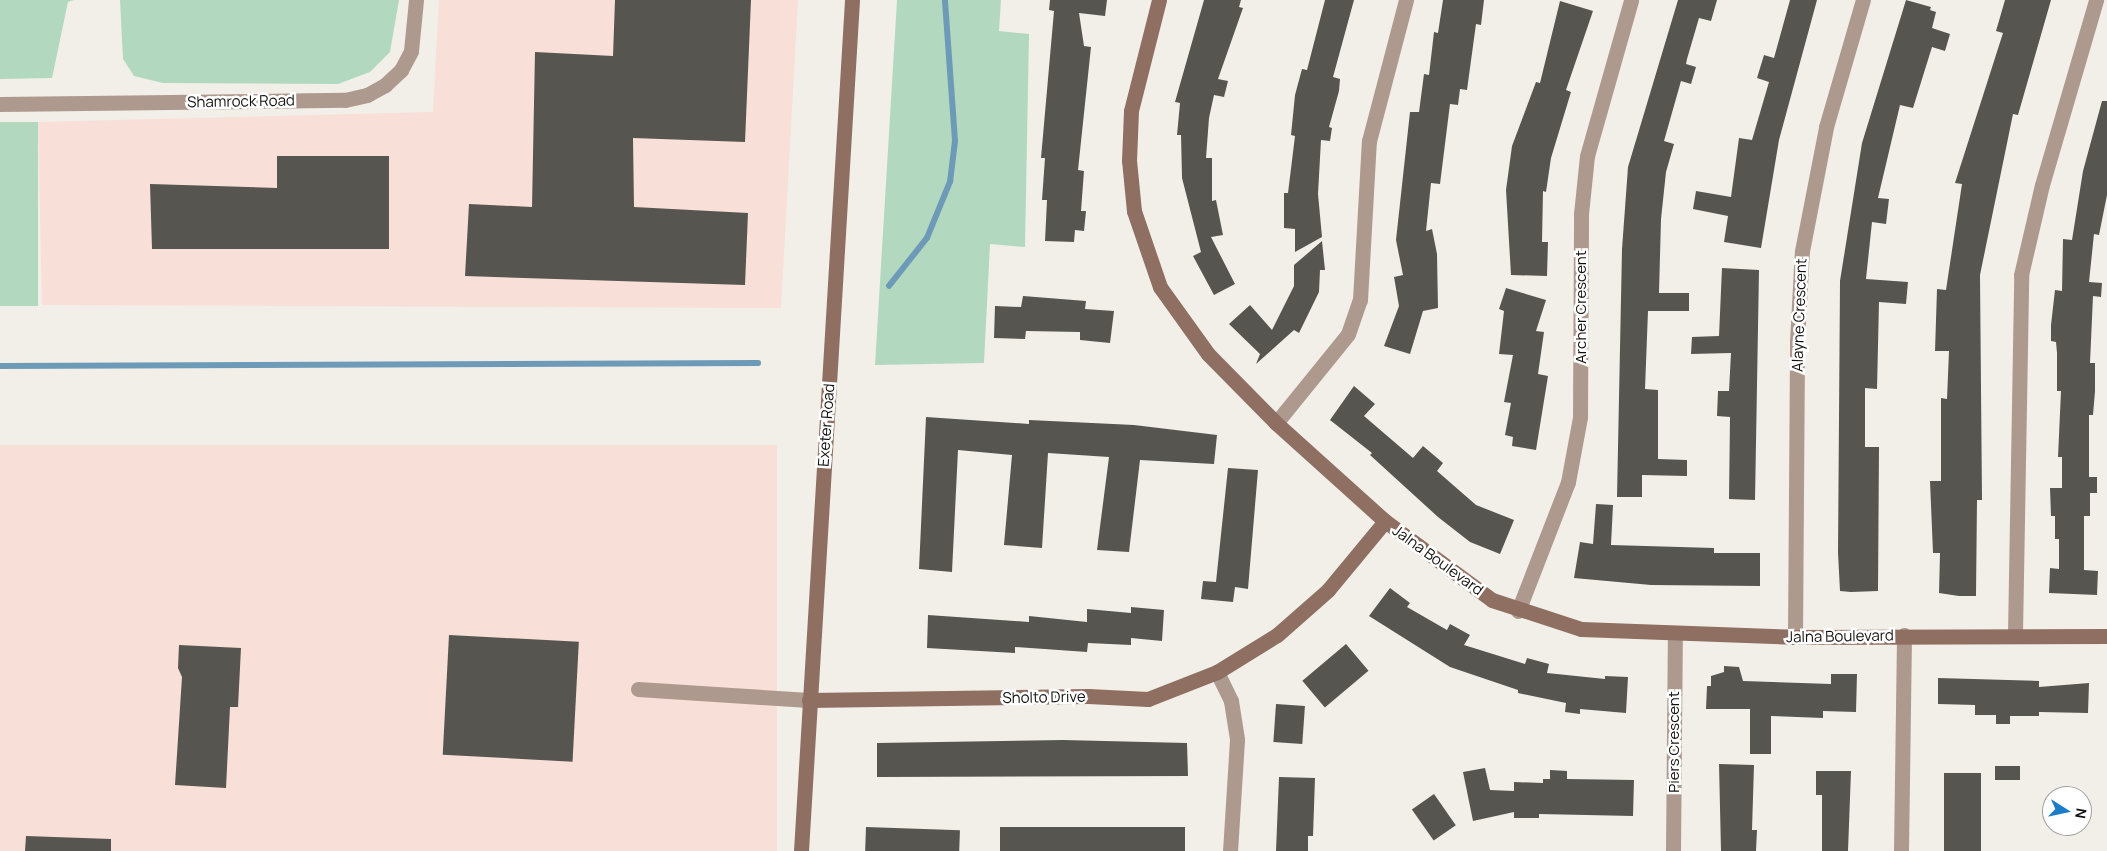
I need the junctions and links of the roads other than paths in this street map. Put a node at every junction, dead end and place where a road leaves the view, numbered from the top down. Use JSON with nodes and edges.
{"nodes":[{"id":1,"x":416,"y":0,"type":"edge"},
{"id":2,"x":852,"y":0,"type":"edge"},
{"id":3,"x":1159,"y":0,"type":"edge"},
{"id":4,"x":1406,"y":0,"type":"edge"},
{"id":5,"x":1631,"y":0,"type":"edge"},
{"id":6,"x":1863,"y":0,"type":"edge"},
{"id":7,"x":2096,"y":0,"type":"edge"},
{"id":8,"x":0,"y":104,"type":"edge"},
{"id":9,"x":1276,"y":422,"type":"junction"},
{"id":10,"x":1385,"y":521,"type":"junction"},
{"id":11,"x":1518,"y":610,"type":"junction"},
{"id":12,"x":1675,"y":634,"type":"junction"},
{"id":13,"x":2015,"y":634,"type":"junction"},
{"id":14,"x":1904,"y":635,"type":"junction"},
{"id":15,"x":2107,"y":636,"type":"edge"},
{"id":16,"x":1795,"y":637,"type":"junction"},
{"id":17,"x":1217,"y":672,"type":"junction"},
{"id":18,"x":638,"y":689,"type":"dead end"},
{"id":19,"x":809,"y":700,"type":"junction"},
{"id":20,"x":801,"y":851,"type":"edge"},
{"id":21,"x":1230,"y":851,"type":"edge"},
{"id":22,"x":1673,"y":851,"type":"edge"},
{"id":23,"x":1901,"y":851,"type":"edge"}],
"edges":[{"from":1,"to":8,"type":"street","name":"Shamrock Road"},
{"from":2,"to":19,"type":"street","name":"Exeter Road"},
{"from":3,"to":9,"type":"street","name":"Jalna Boulevard"},
{"from":4,"to":9,"type":"street"},
{"from":5,"to":11,"type":"street","name":"Archer Crescent"},
{"from":6,"to":16,"type":"street","name":"Alayne Crescent"},
{"from":7,"to":13,"type":"street"},
{"from":9,"to":10,"type":"street","name":"Jalna Boulevard"},
{"from":10,"to":11,"type":"street","name":"Jalna Boulevard"},
{"from":10,"to":17,"type":"street","name":"Sholto Drive"},
{"from":11,"to":12,"type":"street","name":"Jalna Boulevard"},
{"from":12,"to":16,"type":"street","name":"Jalna Boulevard"},
{"from":12,"to":22,"type":"street","name":"Piers Crescent"},
{"from":13,"to":14,"type":"street","name":"Jalna Boulevard"},
{"from":13,"to":15,"type":"street","name":"Jalna Boulevard"},
{"from":14,"to":16,"type":"street","name":"Jalna Boulevard"},
{"from":14,"to":23,"type":"street"},
{"from":17,"to":19,"type":"street","name":"Sholto Drive"},
{"from":17,"to":21,"type":"street"},
{"from":18,"to":19,"type":"street","name":"Sholto Drive"},
{"from":19,"to":20,"type":"street","name":"Exeter Road"}]}
